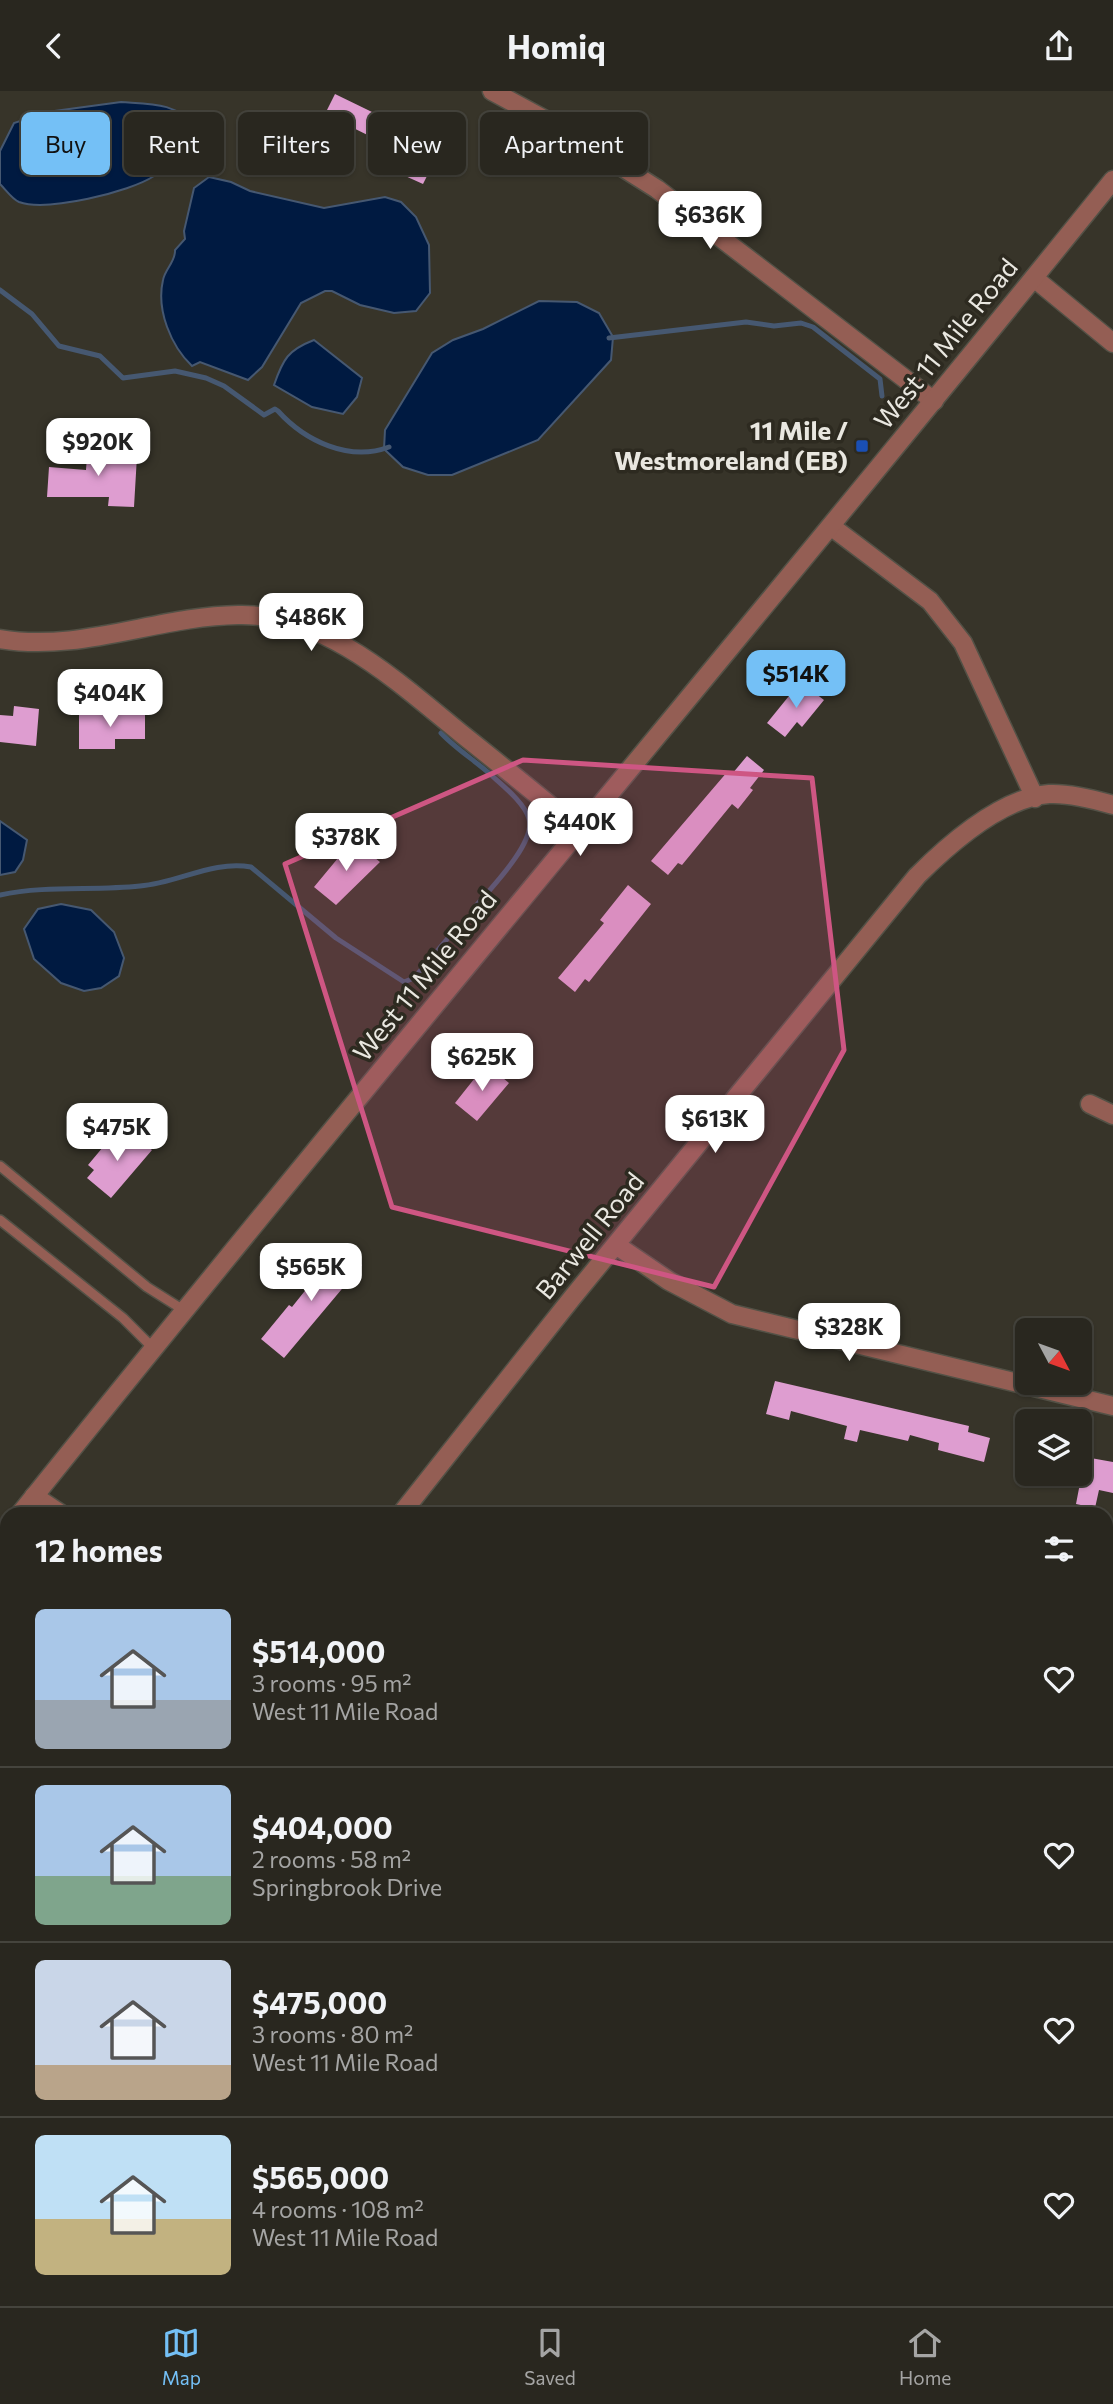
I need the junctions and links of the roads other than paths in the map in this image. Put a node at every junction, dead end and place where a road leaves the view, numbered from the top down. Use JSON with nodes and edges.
{"nodes":[{"id":1,"x":492,"y":91,"type":"edge"},
{"id":2,"x":1113,"y":180,"type":"edge"},
{"id":3,"x":1034,"y":278,"type":"junction"},
{"id":4,"x":1113,"y":343,"type":"edge"},
{"id":5,"x":934,"y":401,"type":"junction"},
{"id":6,"x":832,"y":527,"type":"junction"},
{"id":7,"x":0,"y":639,"type":"edge"},
{"id":8,"x":1035,"y":798,"type":"junction"},
{"id":9,"x":1113,"y":804,"type":"edge"},
{"id":10,"x":579,"y":829,"type":"junction"},
{"id":11,"x":1090,"y":1104,"type":"dead end"},
{"id":12,"x":1113,"y":1115,"type":"edge"},
{"id":13,"x":0,"y":1166,"type":"edge"},
{"id":14,"x":0,"y":1220,"type":"edge"},
{"id":15,"x":616,"y":1245,"type":"junction"},
{"id":16,"x":185,"y":1311,"type":"junction"},
{"id":17,"x":154,"y":1349,"type":"junction"},
{"id":18,"x":1113,"y":1406,"type":"edge"},
{"id":19,"x":34,"y":1496,"type":"junction"},
{"id":20,"x":25,"y":1507,"type":"edge"},
{"id":21,"x":50,"y":1507,"type":"edge"},
{"id":22,"x":407,"y":1507,"type":"edge"}],
"edges":[{"from":1,"to":5,"type":"street"},
{"from":2,"to":3,"type":"street","name":"West 11 Mile Road"},
{"from":3,"to":4,"type":"street"},
{"from":3,"to":5,"type":"street","name":"West 11 Mile Road"},
{"from":5,"to":6,"type":"street","name":"West 11 Mile Road"},
{"from":6,"to":8,"type":"street"},
{"from":6,"to":10,"type":"street","name":"West 11 Mile Road"},
{"from":7,"to":10,"type":"street"},
{"from":8,"to":9,"type":"street","name":"Barwell Road"},
{"from":8,"to":15,"type":"street","name":"Barwell Road"},
{"from":10,"to":16,"type":"street","name":"West 11 Mile Road"},
{"from":11,"to":12,"type":"street"},
{"from":13,"to":16,"type":"lane"},
{"from":14,"to":17,"type":"lane"},
{"from":15,"to":18,"type":"street"},
{"from":15,"to":22,"type":"street","name":"Barwell Road"},
{"from":16,"to":17,"type":"street","name":"West 11 Mile Road"},
{"from":17,"to":19,"type":"street","name":"West 11 Mile Road"},
{"from":19,"to":20,"type":"street","name":"West 11 Mile Road"},
{"from":19,"to":21,"type":"street"}]}
